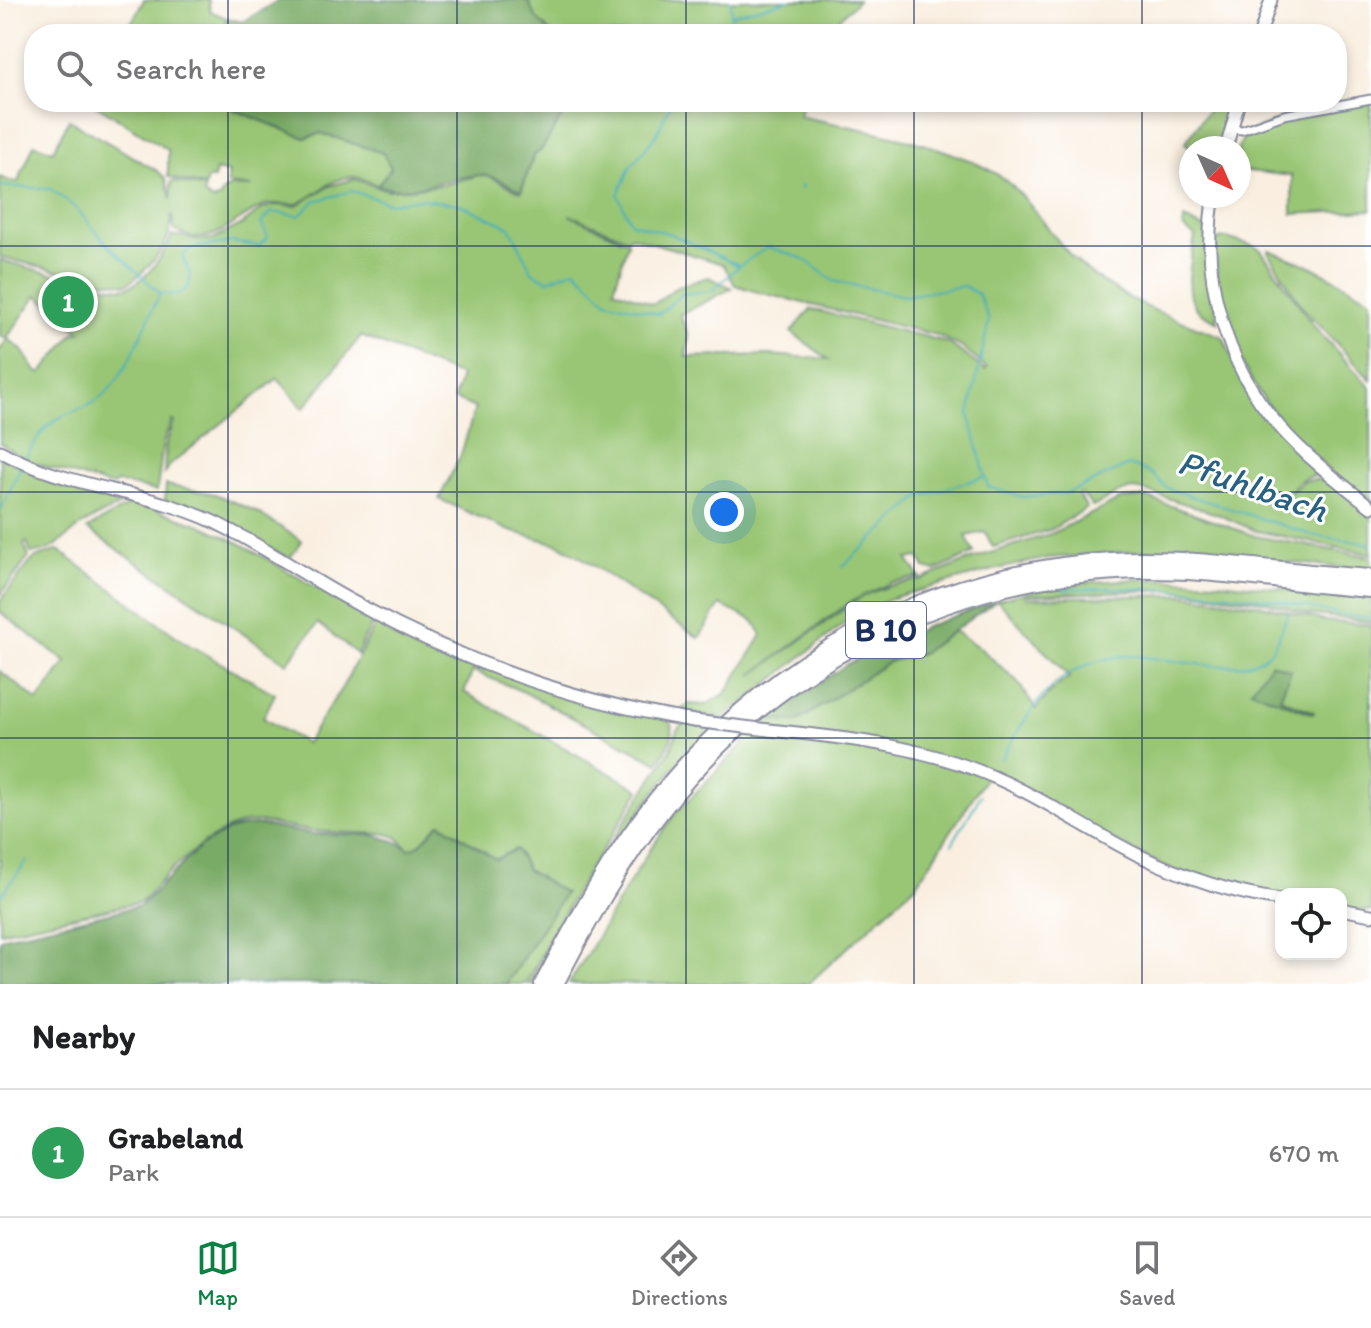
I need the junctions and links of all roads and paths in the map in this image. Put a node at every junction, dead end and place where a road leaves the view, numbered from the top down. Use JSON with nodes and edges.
{"nodes":[{"id":1,"x":1271,"y":0,"type":"edge"},
{"id":2,"x":1263,"y":24,"type":"edge"},
{"id":3,"x":1371,"y":99,"type":"edge"},
{"id":4,"x":1347,"y":103,"type":"edge"},
{"id":5,"x":1236,"y":112,"type":"edge"},
{"id":6,"x":1300,"y":112,"type":"edge"},
{"id":7,"x":1231,"y":129,"type":"junction"},
{"id":8,"x":1229,"y":136,"type":"edge"},
{"id":9,"x":1213,"y":208,"type":"edge"},
{"id":10,"x":0,"y":451,"type":"edge"},
{"id":11,"x":1371,"y":507,"type":"edge"},
{"id":12,"x":1371,"y":577,"type":"edge"},
{"id":13,"x":1371,"y":590,"type":"edge"},
{"id":14,"x":1275,"y":899,"type":"edge"},
{"id":15,"x":1347,"y":910,"type":"edge"},
{"id":16,"x":1371,"y":915,"type":"edge"},
{"id":17,"x":542,"y":984,"type":"edge"},
{"id":18,"x":556,"y":984,"type":"edge"}],
"edges":[{"from":1,"to":2,"type":"street"},
{"from":3,"to":4,"type":"street"},
{"from":5,"to":7,"type":"street"},
{"from":6,"to":7,"type":"street"},
{"from":7,"to":8,"type":"street"},
{"from":9,"to":11,"type":"street"},
{"from":10,"to":14,"type":"street","bridge":true},
{"from":12,"to":17,"type":"highway","number":"B 10"},
{"from":13,"to":18,"type":"highway","number":"B 10"},
{"from":15,"to":16,"type":"street"}]}
